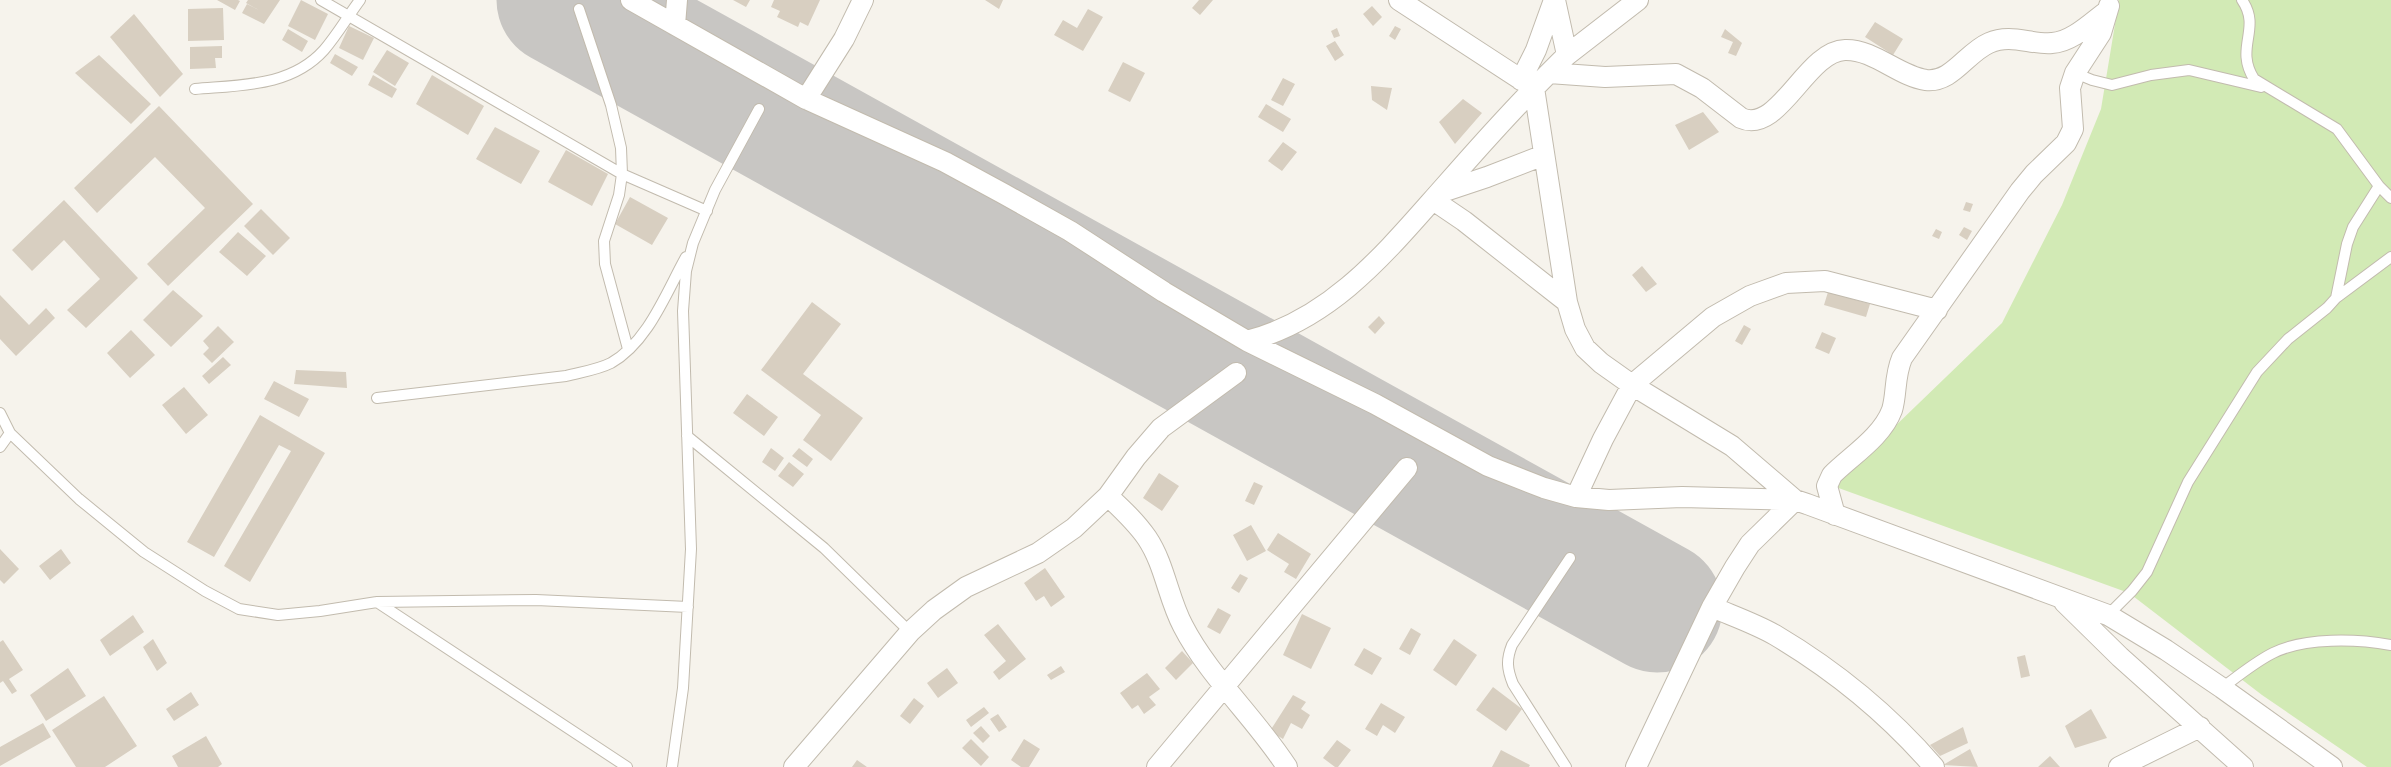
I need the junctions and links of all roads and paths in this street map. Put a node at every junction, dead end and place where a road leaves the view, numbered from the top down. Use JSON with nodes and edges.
{"nodes":[{"id":1,"x":321,"y":0,"type":"edge"},
{"id":2,"x":360,"y":0,"type":"edge"},
{"id":3,"x":631,"y":0,"type":"edge"},
{"id":4,"x":677,"y":0,"type":"edge"},
{"id":5,"x":863,"y":0,"type":"edge"},
{"id":6,"x":1399,"y":0,"type":"edge"},
{"id":7,"x":1554,"y":0,"type":"edge"},
{"id":8,"x":1638,"y":0,"type":"edge"},
{"id":9,"x":2242,"y":0,"type":"edge"},
{"id":10,"x":2109,"y":5,"type":"edge"},
{"id":11,"x":580,"y":9,"type":"dead end"},
{"id":12,"x":347,"y":16,"type":"junction"},
{"id":13,"x":675,"y":25,"type":"junction"},
{"id":14,"x":1567,"y":55,"type":"junction"},
{"id":15,"x":1549,"y":73,"type":"junction"},
{"id":16,"x":2075,"y":73,"type":"junction"},
{"id":17,"x":1527,"y":84,"type":"junction"},
{"id":18,"x":2266,"y":88,"type":"junction"},
{"id":19,"x":195,"y":89,"type":"dead end"},
{"id":20,"x":806,"y":99,"type":"junction"},
{"id":21,"x":759,"y":109,"type":"dead end"},
{"id":22,"x":1544,"y":155,"type":"junction"},
{"id":23,"x":622,"y":174,"type":"junction"},
{"id":24,"x":2379,"y":186,"type":"junction"},
{"id":25,"x":1436,"y":196,"type":"junction"},
{"id":26,"x":2391,"y":198,"type":"edge"},
{"id":27,"x":707,"y":211,"type":"junction"},
{"id":28,"x":694,"y":243,"type":"junction"},
{"id":29,"x":2391,"y":257,"type":"edge"},
{"id":30,"x":2336,"y":298,"type":"junction"},
{"id":31,"x":1567,"y":302,"type":"junction"},
{"id":32,"x":1937,"y":310,"type":"junction"},
{"id":33,"x":1246,"y":341,"type":"junction"},
{"id":34,"x":628,"y":349,"type":"junction"},
{"id":35,"x":1236,"y":373,"type":"dead end"},
{"id":36,"x":1632,"y":385,"type":"junction"},
{"id":37,"x":377,"y":398,"type":"dead end"},
{"id":38,"x":0,"y":413,"type":"edge"},
{"id":39,"x":10,"y":433,"type":"junction"},
{"id":40,"x":687,"y":436,"type":"junction"},
{"id":41,"x":0,"y":447,"type":"edge"},
{"id":42,"x":1407,"y":468,"type":"dead end"},
{"id":43,"x":1827,"y":486,"type":"junction"},
{"id":44,"x":1108,"y":496,"type":"junction"},
{"id":45,"x":1576,"y":497,"type":"junction"},
{"id":46,"x":1801,"y":502,"type":"junction"},
{"id":47,"x":1835,"y":515,"type":"junction"},
{"id":48,"x":1570,"y":558,"type":"dead end"},
{"id":49,"x":2060,"y":598,"type":"junction"},
{"id":50,"x":378,"y":602,"type":"junction"},
{"id":51,"x":688,"y":607,"type":"junction"},
{"id":52,"x":1712,"y":607,"type":"junction"},
{"id":53,"x":2108,"y":615,"type":"junction"},
{"id":54,"x":910,"y":632,"type":"junction"},
{"id":55,"x":2391,"y":645,"type":"edge"},
{"id":56,"x":1224,"y":684,"type":"junction"},
{"id":57,"x":2222,"y":688,"type":"junction"},
{"id":58,"x":2200,"y":727,"type":"junction"},
{"id":59,"x":1640,"y":763,"type":"edge"},
{"id":60,"x":627,"y":767,"type":"edge"},
{"id":61,"x":672,"y":767,"type":"edge"},
{"id":62,"x":794,"y":767,"type":"edge"},
{"id":63,"x":1157,"y":767,"type":"edge"},
{"id":64,"x":1287,"y":767,"type":"edge"},
{"id":65,"x":1566,"y":767,"type":"edge"},
{"id":66,"x":1934,"y":767,"type":"edge"},
{"id":67,"x":2119,"y":767,"type":"edge"},
{"id":68,"x":2243,"y":767,"type":"edge"},
{"id":69,"x":2332,"y":767,"type":"edge"}],
"edges":[{"from":1,"to":12,"type":"lane"},
{"from":2,"to":12,"type":"lane"},
{"from":3,"to":13,"type":"street"},
{"from":4,"to":13,"type":"street"},
{"from":5,"to":20,"type":"street"},
{"from":6,"to":17,"type":"street"},
{"from":7,"to":14,"type":"street"},
{"from":7,"to":17,"type":"street"},
{"from":8,"to":14,"type":"street"},
{"from":9,"to":18,"type":"lane"},
{"from":10,"to":15,"type":"street"},
{"from":10,"to":16,"type":"street"},
{"from":11,"to":23,"type":"lane"},
{"from":12,"to":19,"type":"lane"},
{"from":12,"to":23,"type":"lane"},
{"from":13,"to":20,"type":"street"},
{"from":14,"to":15,"type":"street"},
{"from":15,"to":17,"type":"street"},
{"from":16,"to":18,"type":"lane"},
{"from":16,"to":32,"type":"street"},
{"from":17,"to":22,"type":"street"},
{"from":17,"to":25,"type":"street"},
{"from":18,"to":24,"type":"lane"},
{"from":20,"to":33,"type":"street"},
{"from":21,"to":27,"type":"lane"},
{"from":22,"to":25,"type":"street"},
{"from":22,"to":31,"type":"street"},
{"from":23,"to":27,"type":"lane"},
{"from":23,"to":34,"type":"lane"},
{"from":24,"to":26,"type":"lane"},
{"from":24,"to":30,"type":"lane"},
{"from":25,"to":31,"type":"street"},
{"from":25,"to":33,"type":"street"},
{"from":27,"to":28,"type":"lane"},
{"from":28,"to":34,"type":"lane"},
{"from":28,"to":40,"type":"lane"},
{"from":29,"to":30,"type":"lane"},
{"from":30,"to":53,"type":"lane"},
{"from":31,"to":36,"type":"street"},
{"from":32,"to":36,"type":"street"},
{"from":32,"to":43,"type":"street"},
{"from":33,"to":45,"type":"street"},
{"from":34,"to":37,"type":"lane"},
{"from":35,"to":44,"type":"street"},
{"from":36,"to":45,"type":"street"},
{"from":36,"to":46,"type":"street"},
{"from":38,"to":39,"type":"lane"},
{"from":39,"to":41,"type":"lane"},
{"from":39,"to":50,"type":"lane"},
{"from":40,"to":51,"type":"lane"},
{"from":40,"to":54,"type":"lane"},
{"from":42,"to":56,"type":"street"},
{"from":43,"to":46,"type":"street"},
{"from":43,"to":47,"type":"street"},
{"from":44,"to":54,"type":"street"},
{"from":44,"to":56,"type":"street"},
{"from":45,"to":46,"type":"street"},
{"from":46,"to":47,"type":"street"},
{"from":46,"to":52,"type":"street"},
{"from":47,"to":49,"type":"street"},
{"from":48,"to":65,"type":"lane"},
{"from":49,"to":53,"type":"street"},
{"from":49,"to":58,"type":"street"},
{"from":50,"to":51,"type":"lane"},
{"from":50,"to":60,"type":"lane"},
{"from":51,"to":61,"type":"lane"},
{"from":52,"to":59,"type":"street"},
{"from":52,"to":66,"type":"street"},
{"from":53,"to":57,"type":"street"},
{"from":54,"to":62,"type":"street"},
{"from":55,"to":57,"type":"lane"},
{"from":56,"to":63,"type":"street"},
{"from":56,"to":64,"type":"street"},
{"from":57,"to":69,"type":"street"},
{"from":58,"to":67,"type":"street"},
{"from":58,"to":68,"type":"street"}]}
